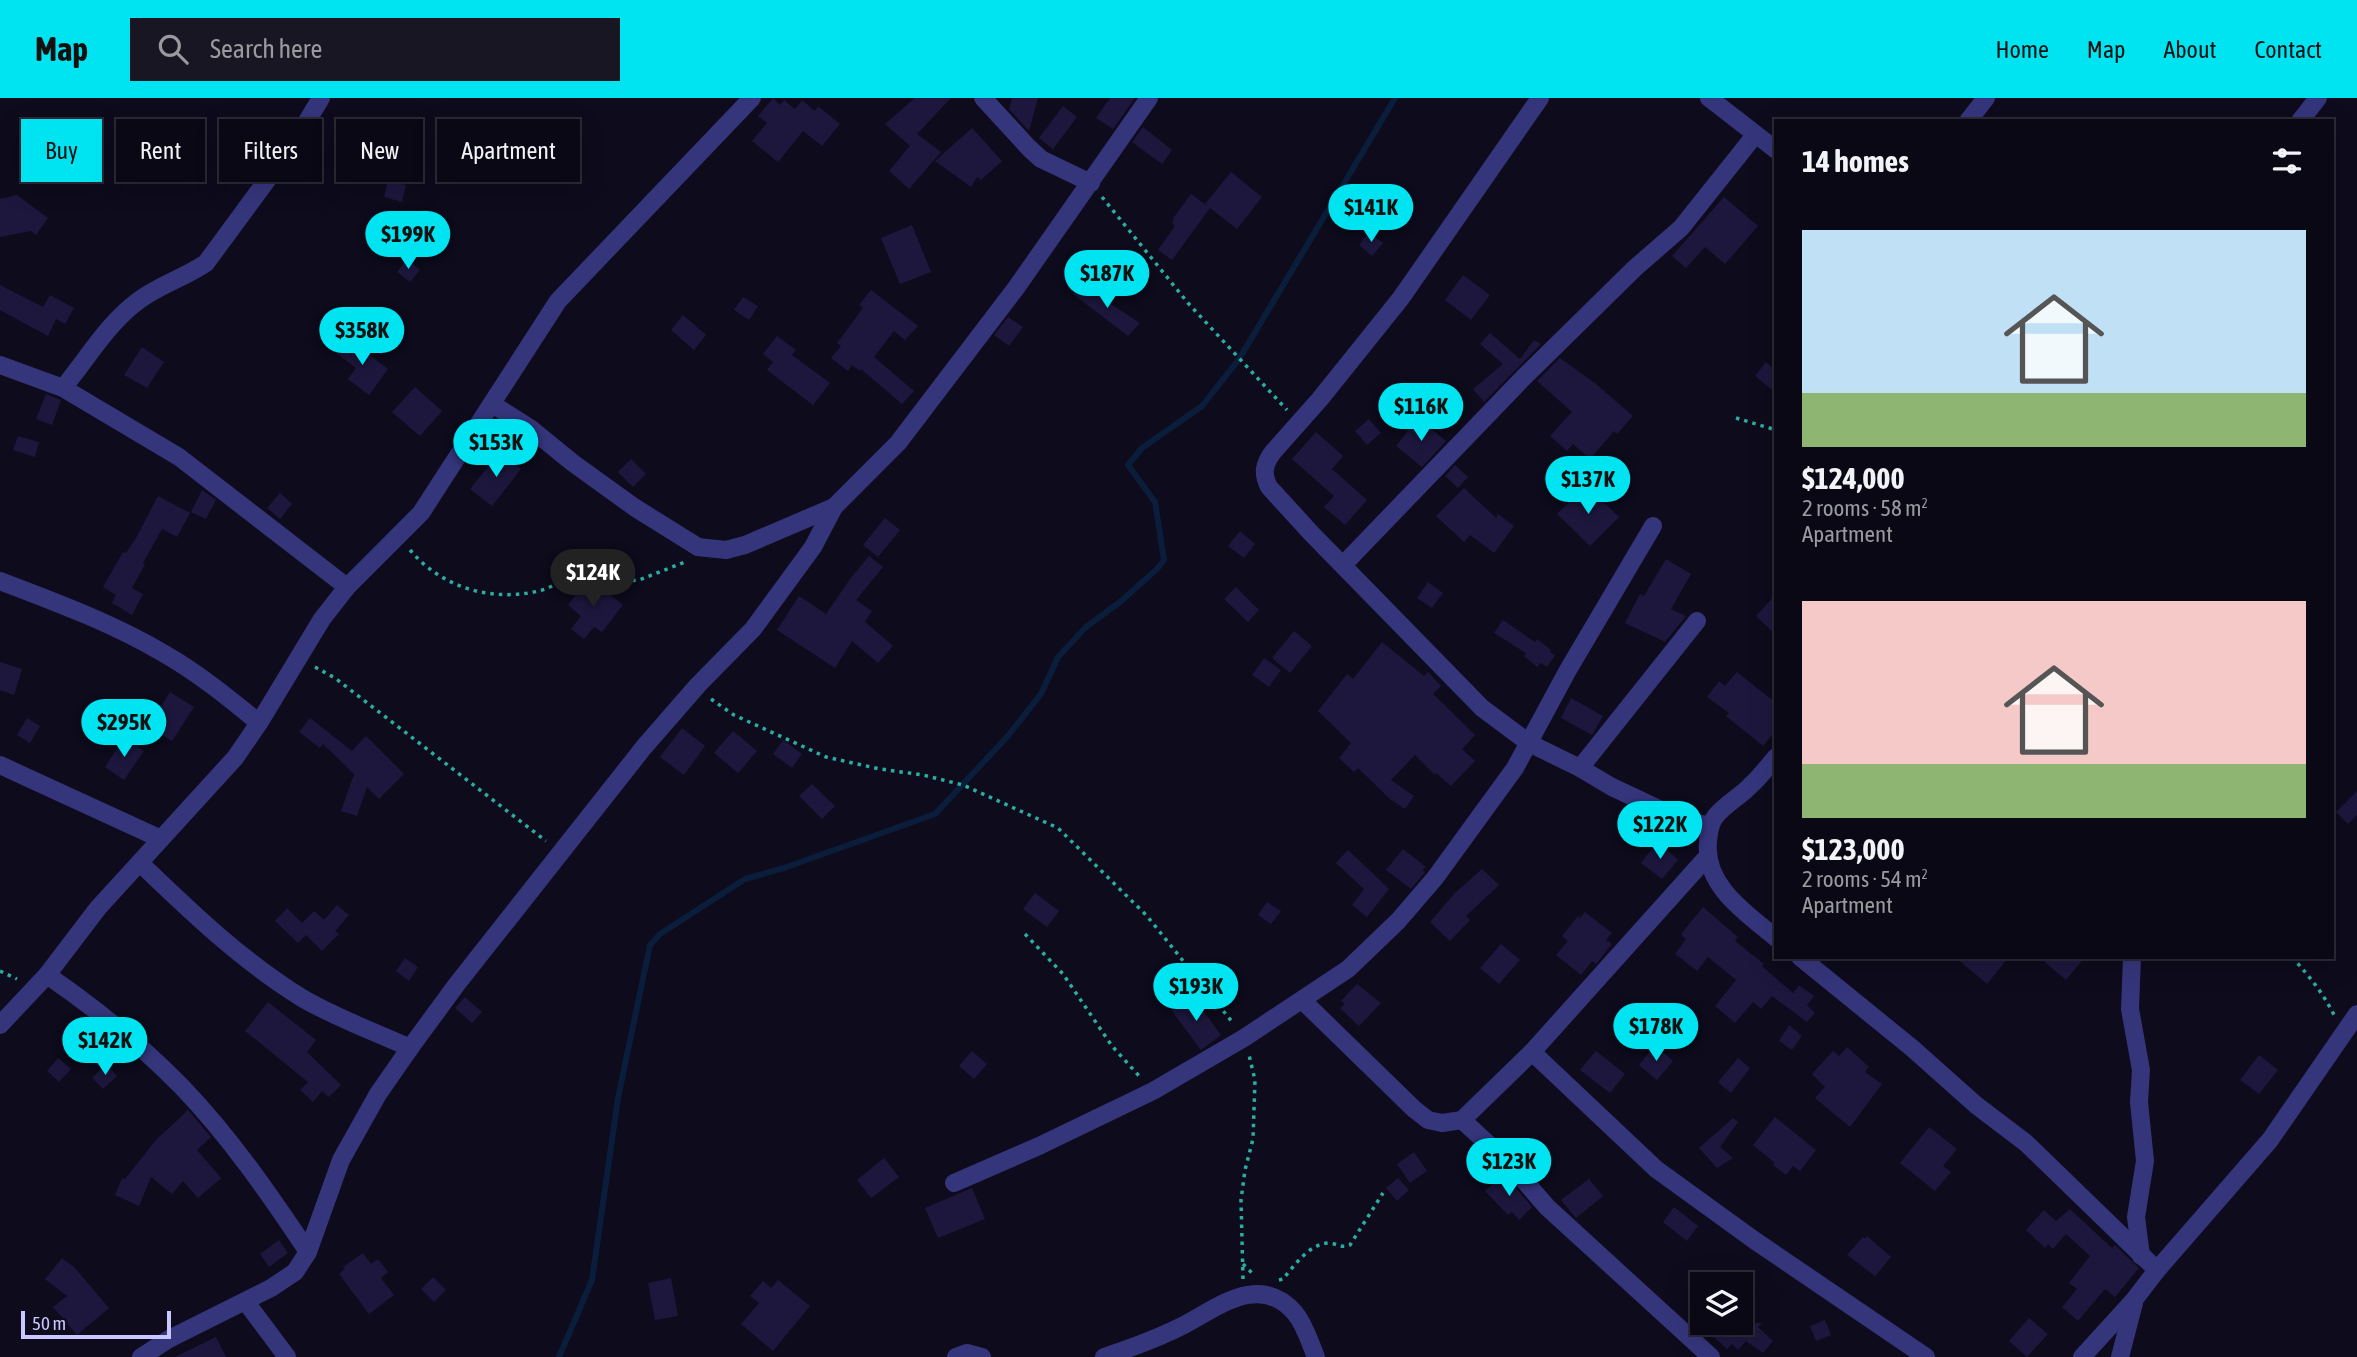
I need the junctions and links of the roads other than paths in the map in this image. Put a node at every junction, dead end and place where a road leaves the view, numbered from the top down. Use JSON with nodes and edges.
{"nodes":[{"id":1,"x":321,"y":98,"type":"edge"},
{"id":2,"x":752,"y":98,"type":"edge"},
{"id":3,"x":983,"y":98,"type":"edge"},
{"id":4,"x":1149,"y":98,"type":"edge"},
{"id":5,"x":1541,"y":98,"type":"edge"},
{"id":6,"x":1710,"y":98,"type":"edge"},
{"id":7,"x":1986,"y":98,"type":"edge"},
{"id":8,"x":2318,"y":98,"type":"edge"},
{"id":9,"x":1970,"y":119,"type":"edge"},
{"id":10,"x":2302,"y":119,"type":"edge"},
{"id":11,"x":1755,"y":135,"type":"junction"},
{"id":12,"x":1774,"y":149,"type":"edge"},
{"id":13,"x":1091,"y":183,"type":"junction"},
{"id":14,"x":0,"y":365,"type":"edge"},
{"id":15,"x":63,"y":388,"type":"junction"},
{"id":16,"x":492,"y":404,"type":"junction"},
{"id":17,"x":834,"y":507,"type":"junction"},
{"id":18,"x":1653,"y":526,"type":"dead end"},
{"id":19,"x":1343,"y":565,"type":"junction"},
{"id":20,"x":0,"y":581,"type":"edge"},
{"id":21,"x":347,"y":587,"type":"junction"},
{"id":22,"x":1697,"y":621,"type":"dead end"},
{"id":23,"x":259,"y":723,"type":"junction"},
{"id":24,"x":1529,"y":743,"type":"junction"},
{"id":25,"x":1774,"y":759,"type":"edge"},
{"id":26,"x":0,"y":765,"type":"edge"},
{"id":27,"x":1580,"y":768,"type":"junction"},
{"id":28,"x":1710,"y":826,"type":"junction"},
{"id":29,"x":161,"y":839,"type":"junction"},
{"id":30,"x":1706,"y":857,"type":"junction"},
{"id":31,"x":141,"y":863,"type":"junction"},
{"id":32,"x":1774,"y":936,"type":"edge"},
{"id":33,"x":1802,"y":959,"type":"edge"},
{"id":34,"x":2132,"y":959,"type":"edge"},
{"id":35,"x":47,"y":975,"type":"junction"},
{"id":36,"x":1302,"y":1000,"type":"junction"},
{"id":37,"x":2357,"y":1014,"type":"edge"},
{"id":38,"x":0,"y":1025,"type":"edge"},
{"id":39,"x":410,"y":1048,"type":"junction"},
{"id":40,"x":1532,"y":1052,"type":"junction"},
{"id":41,"x":1462,"y":1120,"type":"junction"},
{"id":42,"x":954,"y":1183,"type":"dead end"},
{"id":43,"x":308,"y":1252,"type":"junction"},
{"id":44,"x":2141,"y":1256,"type":"junction"},
{"id":45,"x":2157,"y":1270,"type":"junction"},
{"id":46,"x":2134,"y":1300,"type":"junction"},
{"id":47,"x":246,"y":1302,"type":"junction"},
{"id":48,"x":141,"y":1357,"type":"edge"},
{"id":49,"x":286,"y":1357,"type":"edge"},
{"id":50,"x":956,"y":1357,"type":"edge"},
{"id":51,"x":982,"y":1357,"type":"edge"},
{"id":52,"x":1104,"y":1357,"type":"edge"},
{"id":53,"x":1316,"y":1357,"type":"edge"},
{"id":54,"x":1711,"y":1357,"type":"edge"},
{"id":55,"x":1926,"y":1357,"type":"edge"},
{"id":56,"x":2082,"y":1357,"type":"edge"},
{"id":57,"x":2120,"y":1357,"type":"edge"}],
"edges":[{"from":1,"to":15,"type":"street"},
{"from":2,"to":16,"type":"street"},
{"from":3,"to":13,"type":"street"},
{"from":4,"to":13,"type":"street"},
{"from":5,"to":19,"type":"street"},
{"from":6,"to":11,"type":"street"},
{"from":7,"to":9,"type":"street"},
{"from":8,"to":10,"type":"street"},
{"from":11,"to":12,"type":"street"},
{"from":11,"to":19,"type":"street"},
{"from":13,"to":17,"type":"street"},
{"from":14,"to":15,"type":"street"},
{"from":15,"to":21,"type":"street"},
{"from":16,"to":17,"type":"street"},
{"from":16,"to":21,"type":"street"},
{"from":17,"to":39,"type":"street"},
{"from":18,"to":24,"type":"street"},
{"from":19,"to":24,"type":"street"},
{"from":20,"to":23,"type":"street"},
{"from":21,"to":23,"type":"street"},
{"from":22,"to":27,"type":"street"},
{"from":23,"to":29,"type":"street"},
{"from":24,"to":27,"type":"street"},
{"from":24,"to":36,"type":"street"},
{"from":25,"to":28,"type":"street"},
{"from":26,"to":29,"type":"street"},
{"from":27,"to":28,"type":"street"},
{"from":28,"to":30,"type":"street"},
{"from":29,"to":31,"type":"street"},
{"from":30,"to":32,"type":"street"},
{"from":30,"to":40,"type":"street"},
{"from":31,"to":35,"type":"street"},
{"from":31,"to":39,"type":"street"},
{"from":33,"to":44,"type":"street"},
{"from":34,"to":44,"type":"street"},
{"from":35,"to":38,"type":"street"},
{"from":35,"to":43,"type":"street"},
{"from":36,"to":41,"type":"street"},
{"from":36,"to":42,"type":"street"},
{"from":37,"to":45,"type":"street"},
{"from":39,"to":43,"type":"street"},
{"from":40,"to":41,"type":"street"},
{"from":40,"to":55,"type":"street"},
{"from":41,"to":54,"type":"street"},
{"from":43,"to":47,"type":"street"},
{"from":44,"to":45,"type":"street"},
{"from":45,"to":46,"type":"street"},
{"from":46,"to":56,"type":"street"},
{"from":46,"to":57,"type":"street"},
{"from":47,"to":48,"type":"street"},
{"from":47,"to":49,"type":"street"},
{"from":50,"to":51,"type":"street"},
{"from":52,"to":53,"type":"street"}]}
